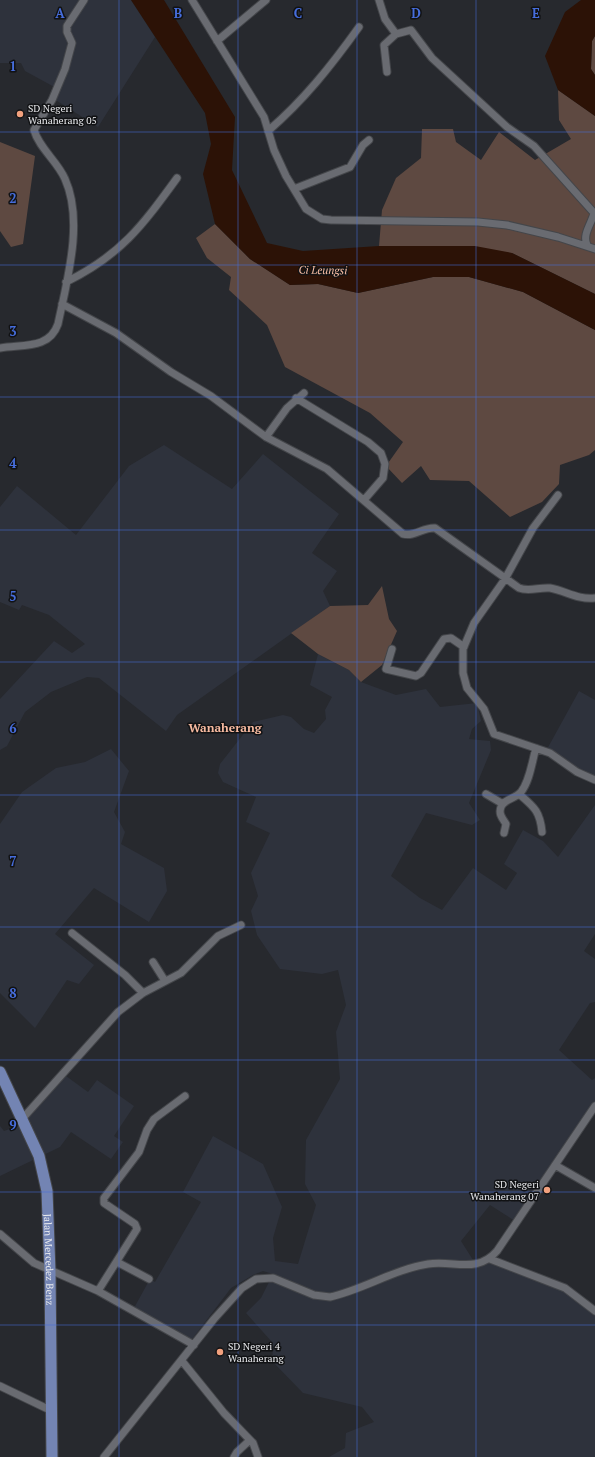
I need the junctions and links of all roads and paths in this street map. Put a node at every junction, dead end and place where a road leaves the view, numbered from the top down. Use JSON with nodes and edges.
{"nodes":[{"id":1,"x":84,"y":0,"type":"edge"},
{"id":2,"x":192,"y":0,"type":"edge"},
{"id":3,"x":266,"y":0,"type":"edge"},
{"id":4,"x":379,"y":0,"type":"edge"},
{"id":5,"x":359,"y":27,"type":"dead end"},
{"id":6,"x":396,"y":34,"type":"junction"},
{"id":7,"x":217,"y":41,"type":"junction"},
{"id":8,"x":387,"y":72,"type":"dead end"},
{"id":9,"x":268,"y":131,"type":"junction"},
{"id":10,"x":369,"y":140,"type":"dead end"},
{"id":11,"x":177,"y":178,"type":"dead end"},
{"id":12,"x":294,"y":189,"type":"junction"},
{"id":13,"x":587,"y":245,"type":"junction"},
{"id":14,"x":595,"y":249,"type":"edge"},
{"id":15,"x":66,"y":282,"type":"junction"},
{"id":16,"x":62,"y":304,"type":"junction"},
{"id":17,"x":0,"y":348,"type":"edge"},
{"id":18,"x":304,"y":393,"type":"dead end"},
{"id":19,"x":296,"y":398,"type":"junction"},
{"id":20,"x":266,"y":437,"type":"junction"},
{"id":21,"x":558,"y":494,"type":"dead end"},
{"id":22,"x":364,"y":500,"type":"junction"},
{"id":23,"x":505,"y":579,"type":"junction"},
{"id":24,"x":595,"y":598,"type":"edge"},
{"id":25,"x":464,"y":647,"type":"junction"},
{"id":26,"x":392,"y":649,"type":"dead end"},
{"id":27,"x":536,"y":748,"type":"junction"},
{"id":28,"x":595,"y":780,"type":"edge"},
{"id":29,"x":486,"y":794,"type":"dead end"},
{"id":30,"x":519,"y":794,"type":"junction"},
{"id":31,"x":503,"y":804,"type":"junction"},
{"id":32,"x":542,"y":832,"type":"dead end"},
{"id":33,"x":504,"y":833,"type":"dead end"},
{"id":34,"x":241,"y":925,"type":"dead end"},
{"id":35,"x":72,"y":933,"type":"dead end"},
{"id":36,"x":154,"y":962,"type":"dead end"},
{"id":37,"x":165,"y":980,"type":"junction"},
{"id":38,"x":143,"y":993,"type":"junction"},
{"id":39,"x":0,"y":1072,"type":"edge"},
{"id":40,"x":185,"y":1096,"type":"dead end"},
{"id":41,"x":595,"y":1106,"type":"edge"},
{"id":42,"x":23,"y":1118,"type":"junction"},
{"id":43,"x":555,"y":1165,"type":"junction"},
{"id":44,"x":595,"y":1188,"type":"edge"},
{"id":45,"x":2,"y":1239,"type":"edge"},
{"id":46,"x":490,"y":1259,"type":"junction"},
{"id":47,"x":117,"y":1262,"type":"junction"},
{"id":48,"x":50,"y":1272,"type":"junction"},
{"id":49,"x":149,"y":1279,"type":"dead end"},
{"id":50,"x":98,"y":1291,"type":"junction"},
{"id":51,"x":594,"y":1308,"type":"edge"},
{"id":52,"x":194,"y":1345,"type":"junction"},
{"id":53,"x":182,"y":1361,"type":"junction"},
{"id":54,"x":0,"y":1386,"type":"edge"},
{"id":55,"x":52,"y":1411,"type":"junction"},
{"id":56,"x":250,"y":1440,"type":"junction"},
{"id":57,"x":52,"y":1457,"type":"edge"},
{"id":58,"x":104,"y":1457,"type":"edge"},
{"id":59,"x":234,"y":1457,"type":"edge"},
{"id":60,"x":258,"y":1457,"type":"edge"}],
"edges":[{"from":1,"to":15,"type":"street"},
{"from":2,"to":7,"type":"street"},
{"from":3,"to":7,"type":"street"},
{"from":4,"to":6,"type":"street"},
{"from":5,"to":9,"type":"street"},
{"from":6,"to":8,"type":"street"},
{"from":6,"to":13,"type":"street"},
{"from":7,"to":9,"type":"street"},
{"from":9,"to":12,"type":"street"},
{"from":10,"to":12,"type":"street"},
{"from":11,"to":15,"type":"street"},
{"from":12,"to":13,"type":"street"},
{"from":13,"to":14,"type":"street"},
{"from":15,"to":16,"type":"street"},
{"from":16,"to":17,"type":"street"},
{"from":16,"to":20,"type":"street"},
{"from":18,"to":19,"type":"street"},
{"from":19,"to":20,"type":"street"},
{"from":19,"to":22,"type":"street"},
{"from":20,"to":22,"type":"street"},
{"from":21,"to":23,"type":"street"},
{"from":22,"to":23,"type":"street"},
{"from":23,"to":24,"type":"street"},
{"from":23,"to":25,"type":"street"},
{"from":25,"to":26,"type":"street"},
{"from":25,"to":27,"type":"street"},
{"from":27,"to":28,"type":"street"},
{"from":27,"to":30,"type":"street"},
{"from":29,"to":31,"type":"street"},
{"from":30,"to":31,"type":"street"},
{"from":30,"to":32,"type":"street"},
{"from":31,"to":33,"type":"street"},
{"from":34,"to":37,"type":"street"},
{"from":35,"to":38,"type":"street"},
{"from":36,"to":37,"type":"street"},
{"from":37,"to":38,"type":"street"},
{"from":38,"to":42,"type":"street"},
{"from":39,"to":42,"type":"main road","name":"Jalan Mercedez Benz"},
{"from":40,"to":47,"type":"street"},
{"from":41,"to":43,"type":"street"},
{"from":42,"to":48,"type":"main road","name":"Jalan Mercedez Benz"},
{"from":43,"to":44,"type":"street"},
{"from":43,"to":46,"type":"street"},
{"from":45,"to":48,"type":"street"},
{"from":46,"to":51,"type":"street"},
{"from":46,"to":52,"type":"street"},
{"from":47,"to":49,"type":"street"},
{"from":47,"to":50,"type":"street"},
{"from":48,"to":50,"type":"street"},
{"from":48,"to":55,"type":"main road","name":"Jalan Mercedez Benz"},
{"from":50,"to":52,"type":"street"},
{"from":52,"to":53,"type":"street"},
{"from":53,"to":56,"type":"street"},
{"from":53,"to":58,"type":"street"},
{"from":54,"to":55,"type":"street"},
{"from":55,"to":57,"type":"main road","name":"Jalan Mercedez Benz"},
{"from":56,"to":59,"type":"street"},
{"from":56,"to":60,"type":"street"}]}
